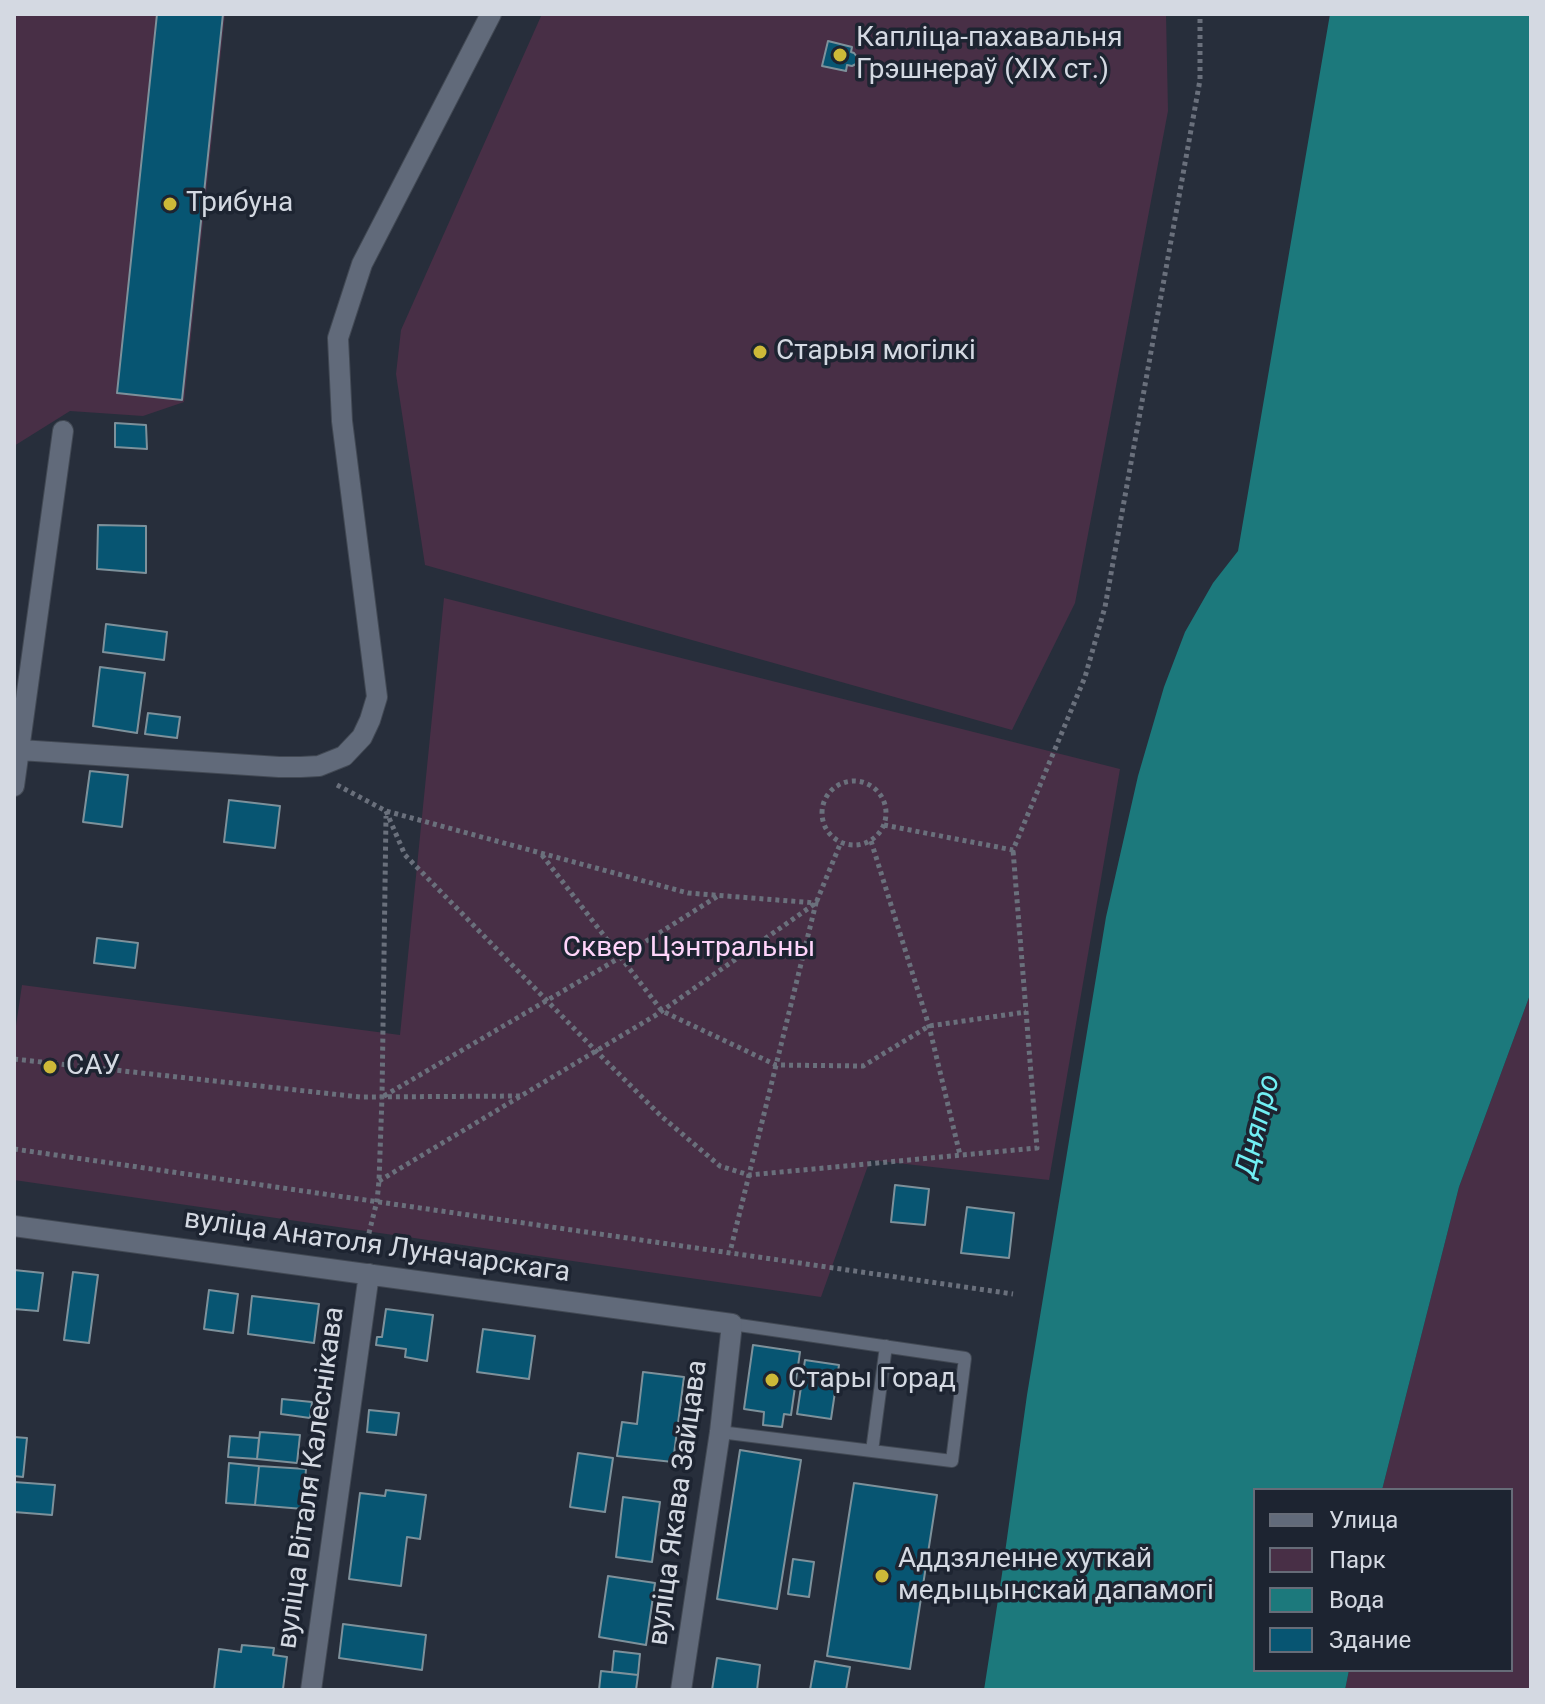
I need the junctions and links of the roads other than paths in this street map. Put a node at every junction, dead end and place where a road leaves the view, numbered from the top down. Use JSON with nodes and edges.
{"nodes":[{"id":1,"x":491,"y":14,"type":"edge"},
{"id":2,"x":63,"y":431,"type":"dead end"},
{"id":3,"x":20,"y":750,"type":"junction"},
{"id":4,"x":14,"y":786,"type":"edge"},
{"id":5,"x":14,"y":1226,"type":"edge"},
{"id":6,"x":364,"y":1273,"type":"junction"},
{"id":7,"x":732,"y":1324,"type":"junction"},
{"id":8,"x":886,"y":1346,"type":"junction"},
{"id":9,"x":720,"y":1432,"type":"junction"},
{"id":10,"x":872,"y":1451,"type":"junction"},
{"id":11,"x":311,"y":1690,"type":"edge"},
{"id":12,"x":681,"y":1690,"type":"edge"}],
"edges":[{"from":1,"to":3,"type":"street"},
{"from":2,"to":3,"type":"street"},
{"from":3,"to":4,"type":"street"},
{"from":5,"to":6,"type":"street","name":"вуліца Анатоля Луначарскага"},
{"from":6,"to":7,"type":"street","name":"вуліца Анатоля Луначарскага"},
{"from":6,"to":11,"type":"street","name":"вуліца Віталя Калеснікава"},
{"from":7,"to":8,"type":"lane"},
{"from":7,"to":9,"type":"street","name":"вуліца Якава Зайцава"},
{"from":8,"to":10,"type":"lane"},
{"from":8,"to":10,"type":"lane"},
{"from":9,"to":10,"type":"lane"},
{"from":9,"to":12,"type":"street","name":"вуліца Якава Зайцава"}]}
